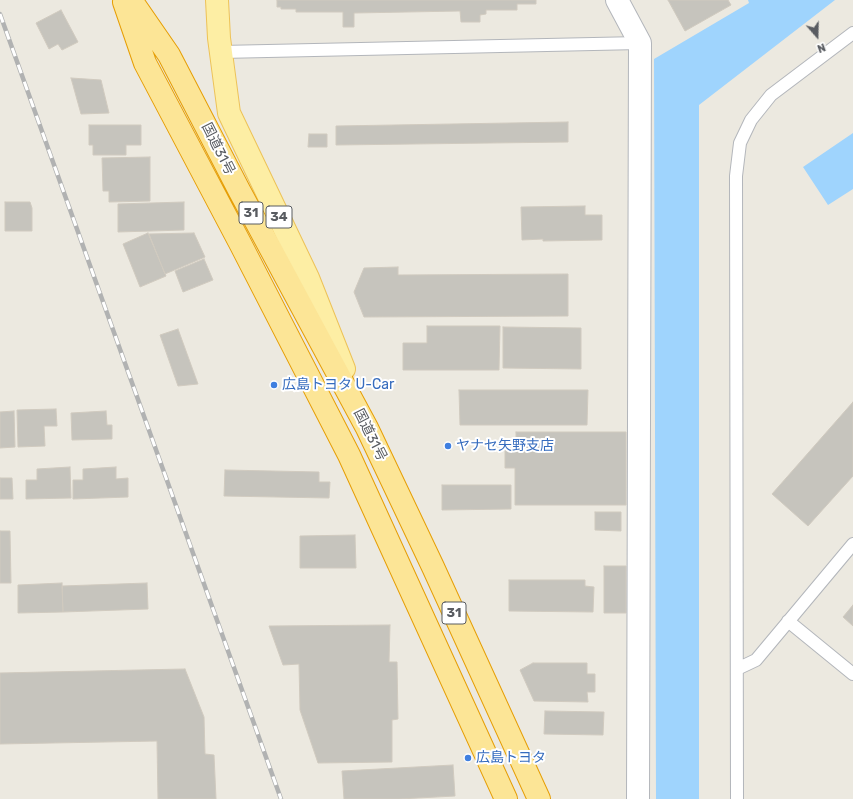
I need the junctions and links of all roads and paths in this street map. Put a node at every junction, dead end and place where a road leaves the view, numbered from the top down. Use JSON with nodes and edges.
{"nodes":[{"id":1,"x":123,"y":0,"type":"edge"},
{"id":2,"x":131,"y":0,"type":"edge"},
{"id":3,"x":217,"y":0,"type":"edge"},
{"id":4,"x":617,"y":0,"type":"edge"},
{"id":5,"x":853,"y":33,"type":"edge"},
{"id":6,"x":640,"y":43,"type":"junction"},
{"id":7,"x":221,"y":52,"type":"junction"},
{"id":8,"x":367,"y":428,"type":"junction"},
{"id":9,"x":853,"y":544,"type":"edge"},
{"id":10,"x":788,"y":621,"type":"junction"},
{"id":11,"x":737,"y":669,"type":"junction"},
{"id":12,"x":853,"y":674,"type":"edge"},
{"id":13,"x":506,"y":799,"type":"edge"},
{"id":14,"x":539,"y":799,"type":"edge"},
{"id":15,"x":638,"y":799,"type":"edge"},
{"id":16,"x":737,"y":799,"type":"edge"}],
"edges":[{"from":1,"to":13,"type":"highway","name":"国道31号","number":"31"},
{"from":2,"to":8,"type":"highway","name":"国道31号","number":"31"},
{"from":3,"to":7,"type":"main road","number":"34"},
{"from":4,"to":6,"type":"street"},
{"from":5,"to":11,"type":"lane"},
{"from":6,"to":7,"type":"lane"},
{"from":6,"to":15,"type":"street"},
{"from":7,"to":8,"type":"main road","number":"34"},
{"from":8,"to":14,"type":"highway","name":"国道31号","number":"31"},
{"from":9,"to":10,"type":"lane"},
{"from":10,"to":11,"type":"lane"},
{"from":10,"to":12,"type":"lane"},
{"from":11,"to":16,"type":"lane"}]}
